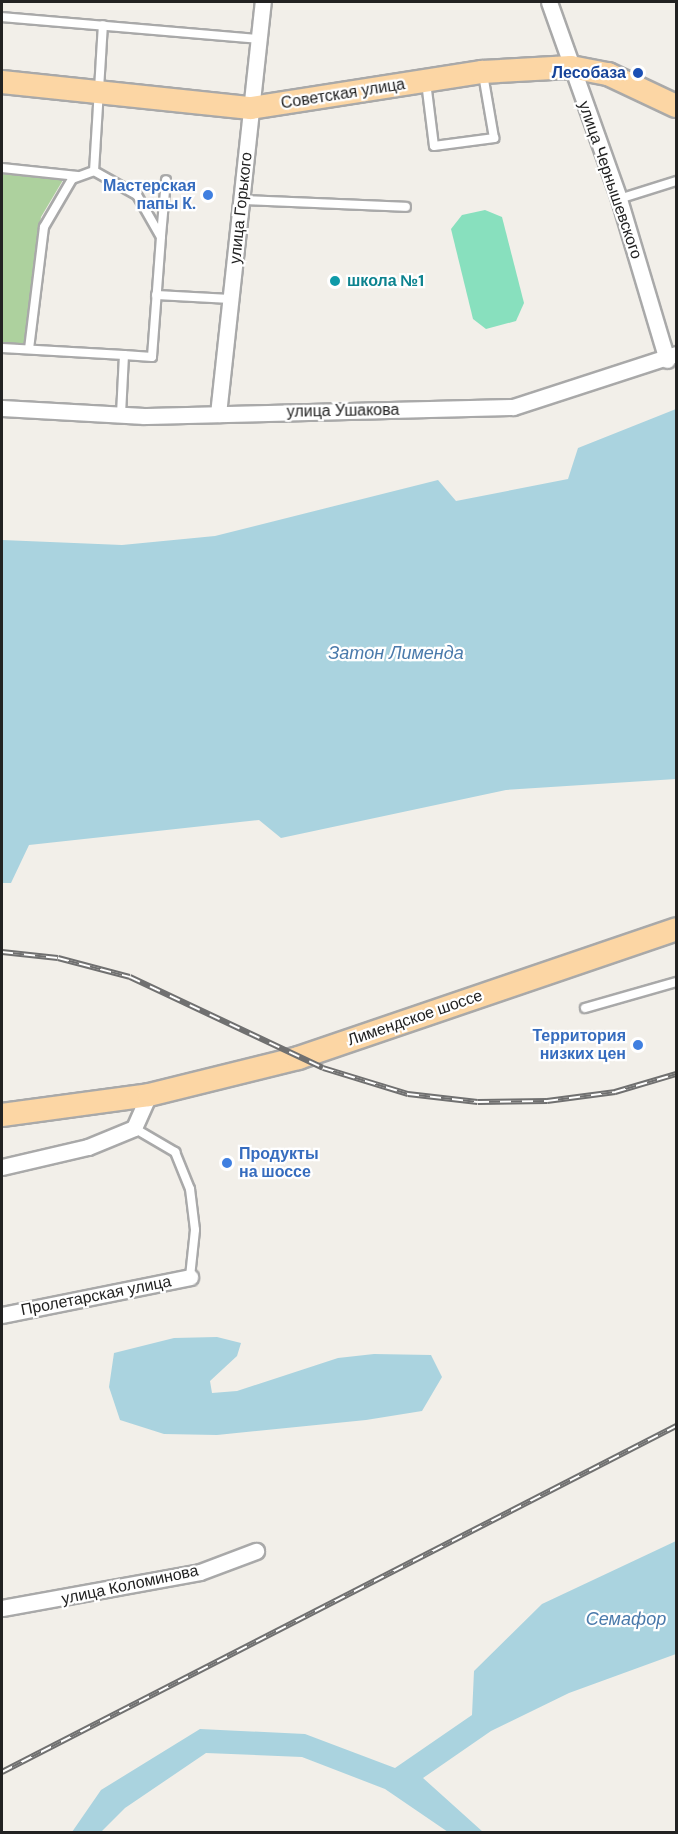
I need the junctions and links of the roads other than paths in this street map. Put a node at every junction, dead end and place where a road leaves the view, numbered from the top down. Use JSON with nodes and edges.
{"nodes":[{"id":1,"x":263,"y":2,"type":"edge"},
{"id":2,"x":549,"y":2,"type":"edge"},
{"id":3,"x":2,"y":17,"type":"edge"},
{"id":4,"x":103,"y":25,"type":"junction"},
{"id":5,"x":259,"y":39,"type":"junction"},
{"id":6,"x":571,"y":67,"type":"junction"},
{"id":7,"x":482,"y":72,"type":"junction"},
{"id":8,"x":426,"y":81,"type":"junction"},
{"id":9,"x":2,"y":82,"type":"edge"},
{"id":10,"x":96,"y":91,"type":"junction"},
{"id":11,"x":673,"y":101,"type":"edge"},
{"id":12,"x":251,"y":108,"type":"junction"},
{"id":13,"x":2,"y":168,"type":"edge"},
{"id":14,"x":94,"y":171,"type":"junction"},
{"id":15,"x":78,"y":176,"type":"junction"},
{"id":16,"x":166,"y":180,"type":"dead end"},
{"id":17,"x":676,"y":181,"type":"edge"},
{"id":18,"x":619,"y":199,"type":"junction"},
{"id":19,"x":242,"y":200,"type":"junction"},
{"id":20,"x":406,"y":207,"type":"dead end"},
{"id":21,"x":161,"y":237,"type":"junction"},
{"id":22,"x":156,"y":295,"type":"junction"},
{"id":23,"x":232,"y":299,"type":"junction"},
{"id":24,"x":2,"y":348,"type":"edge"},
{"id":25,"x":29,"y":349,"type":"junction"},
{"id":26,"x":124,"y":355,"type":"junction"},
{"id":27,"x":672,"y":357,"type":"edge"},
{"id":28,"x":2,"y":408,"type":"edge"},
{"id":29,"x":218,"y":414,"type":"junction"},
{"id":30,"x":122,"y":415,"type":"junction"},
{"id":31,"x":676,"y":929,"type":"edge"},
{"id":32,"x":676,"y":982,"type":"edge"},
{"id":33,"x":585,"y":1008,"type":"dead end"},
{"id":34,"x":149,"y":1095,"type":"junction"},
{"id":35,"x":2,"y":1115,"type":"edge"},
{"id":36,"x":134,"y":1128,"type":"junction"},
{"id":37,"x":2,"y":1167,"type":"edge"},
{"id":38,"x":190,"y":1277,"type":"joint"},
{"id":39,"x":2,"y":1315,"type":"edge"},
{"id":40,"x":256,"y":1551,"type":"dead end"},
{"id":41,"x":2,"y":1608,"type":"edge"}],
"edges":[{"from":1,"to":5,"type":"street","name":"улица Горького"},
{"from":2,"to":6,"type":"street","name":"улица Чернышевского"},
{"from":3,"to":4,"type":"lane"},
{"from":4,"to":5,"type":"lane"},
{"from":4,"to":10,"type":"lane"},
{"from":5,"to":12,"type":"street","name":"улица Горького"},
{"from":6,"to":7,"type":"main road","name":"Советская улица"},
{"from":6,"to":11,"type":"main road","name":"Советская улица"},
{"from":6,"to":18,"type":"street","name":"улица Чернышевского"},
{"from":7,"to":8,"type":"main road","name":"Советская улица"},
{"from":7,"to":8,"type":"lane"},
{"from":8,"to":12,"type":"main road","name":"Советская улица"},
{"from":9,"to":10,"type":"main road","name":"Советская улица"},
{"from":10,"to":12,"type":"main road","name":"Советская улица"},
{"from":10,"to":14,"type":"lane"},
{"from":12,"to":19,"type":"street","name":"улица Горького"},
{"from":13,"to":15,"type":"lane"},
{"from":14,"to":15,"type":"lane"},
{"from":14,"to":21,"type":"lane"},
{"from":15,"to":25,"type":"lane"},
{"from":16,"to":21,"type":"lane"},
{"from":17,"to":18,"type":"lane"},
{"from":18,"to":27,"type":"street","name":"улица Чернышевского"},
{"from":19,"to":20,"type":"lane"},
{"from":19,"to":23,"type":"street","name":"улица Горького"},
{"from":21,"to":22,"type":"lane"},
{"from":22,"to":23,"type":"lane"},
{"from":22,"to":26,"type":"lane"},
{"from":23,"to":29,"type":"street","name":"улица Горького"},
{"from":24,"to":25,"type":"lane"},
{"from":25,"to":26,"type":"lane"},
{"from":26,"to":30,"type":"lane"},
{"from":27,"to":29,"type":"street","name":"улица Ушакова"},
{"from":28,"to":30,"type":"street","name":"улица Ушакова"},
{"from":29,"to":30,"type":"street","name":"улица Ушакова"},
{"from":31,"to":34,"type":"main road","name":"Лимендское шоссе"},
{"from":32,"to":33,"type":"lane"},
{"from":34,"to":35,"type":"main road","name":"Лимендское шоссе"},
{"from":34,"to":36,"type":"street"},
{"from":36,"to":37,"type":"street"},
{"from":36,"to":38,"type":"lane"},
{"from":38,"to":39,"type":"street","name":"Пролетарская улица"},
{"from":40,"to":41,"type":"street","name":"улица Коломинова"}]}
